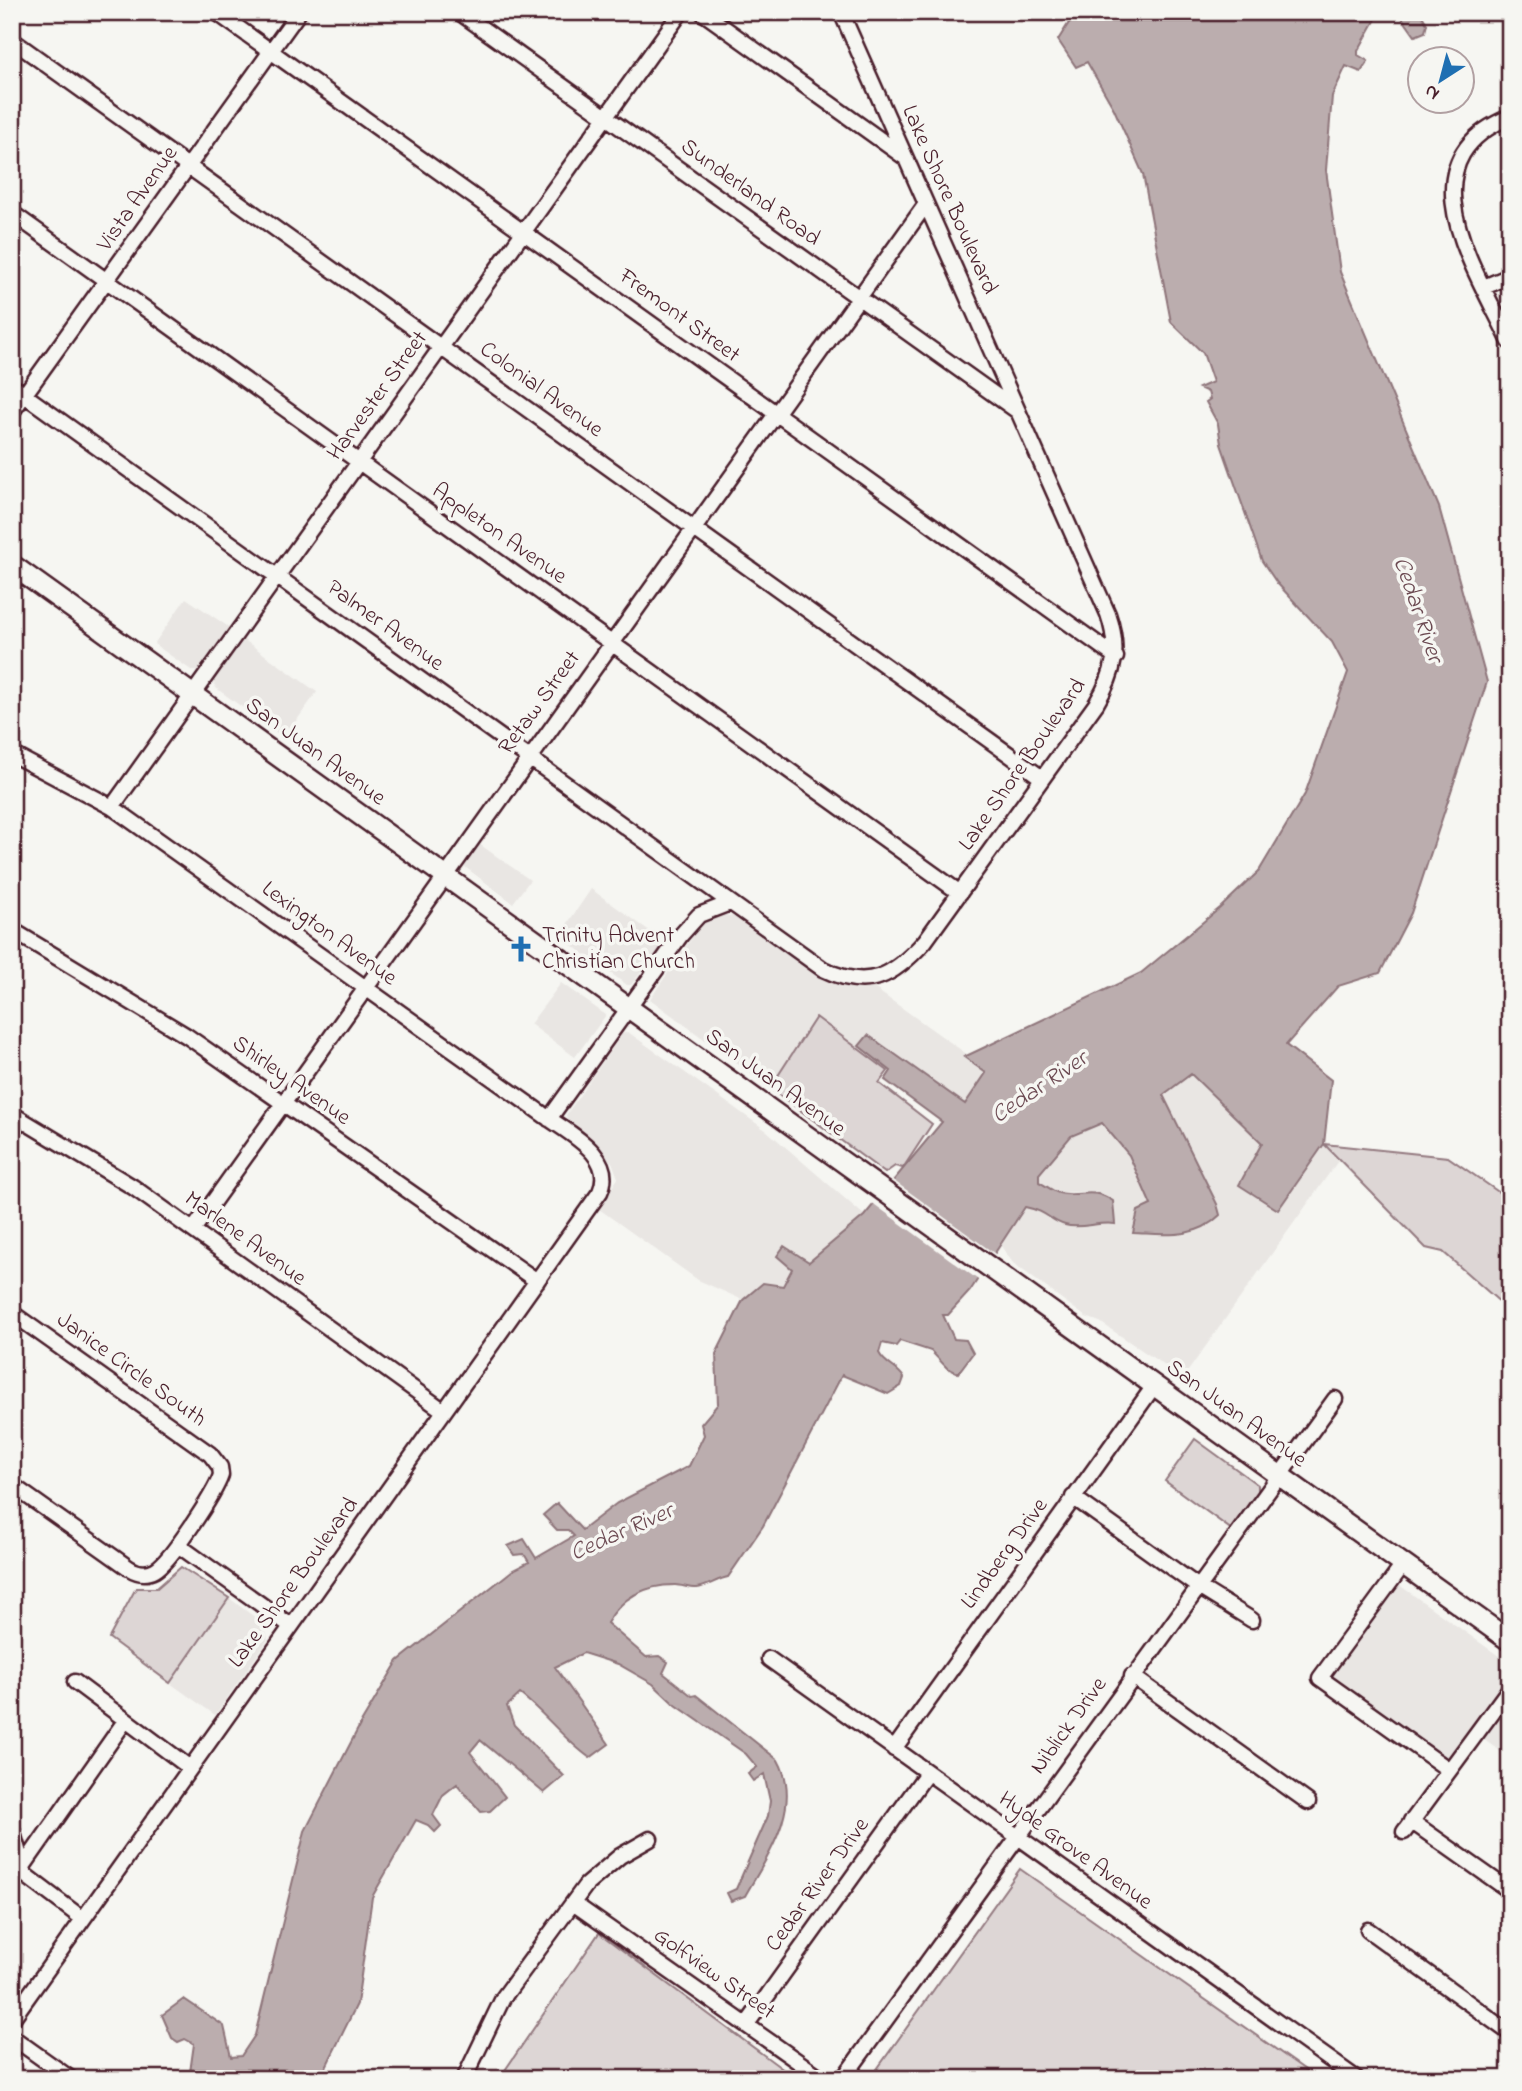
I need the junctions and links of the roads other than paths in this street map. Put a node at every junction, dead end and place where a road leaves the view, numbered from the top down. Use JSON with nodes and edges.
{"nodes":[{"id":1,"x":216,"y":12,"type":"edge"},
{"id":2,"x":299,"y":12,"type":"edge"},
{"id":3,"x":459,"y":12,"type":"edge"},
{"id":4,"x":681,"y":12,"type":"edge"},
{"id":5,"x":702,"y":12,"type":"edge"},
{"id":6,"x":841,"y":12,"type":"edge"},
{"id":7,"x":12,"y":40,"type":"edge"},
{"id":8,"x":271,"y":51,"type":"junction"},
{"id":9,"x":606,"y":117,"type":"junction"},
{"id":10,"x":1510,"y":117,"type":"edge"},
{"id":11,"x":904,"y":156,"type":"junction"},
{"id":12,"x":189,"y":167,"type":"junction"},
{"id":13,"x":926,"y":204,"type":"junction"},
{"id":14,"x":12,"y":213,"type":"edge"},
{"id":15,"x":523,"y":233,"type":"junction"},
{"id":16,"x":1510,"y":275,"type":"edge"},
{"id":17,"x":107,"y":281,"type":"junction"},
{"id":18,"x":1485,"y":287,"type":"junction"},
{"id":19,"x":858,"y":299,"type":"junction"},
{"id":20,"x":1510,"y":342,"type":"edge"},
{"id":21,"x":441,"y":347,"type":"junction"},
{"id":22,"x":18,"y":391,"type":"edge"},
{"id":23,"x":1017,"y":410,"type":"junction"},
{"id":24,"x":12,"y":412,"type":"edge"},
{"id":25,"x":776,"y":414,"type":"junction"},
{"id":26,"x":359,"y":462,"type":"junction"},
{"id":27,"x":694,"y":528,"type":"junction"},
{"id":28,"x":12,"y":565,"type":"edge"},
{"id":29,"x":277,"y":577,"type":"junction"},
{"id":30,"x":612,"y":642,"type":"junction"},
{"id":31,"x":1116,"y":657,"type":"junction"},
{"id":32,"x":192,"y":694,"type":"junction"},
{"id":33,"x":12,"y":754,"type":"edge"},
{"id":34,"x":529,"y":758,"type":"junction"},
{"id":35,"x":1042,"y":778,"type":"junction"},
{"id":36,"x":112,"y":807,"type":"junction"},
{"id":37,"x":445,"y":876,"type":"junction"},
{"id":38,"x":960,"y":893,"type":"junction"},
{"id":39,"x":730,"y":903,"type":"junction"},
{"id":40,"x":12,"y":930,"type":"edge"},
{"id":41,"x":365,"y":989,"type":"junction"},
{"id":42,"x":629,"y":1008,"type":"junction"},
{"id":43,"x":284,"y":1103,"type":"junction"},
{"id":44,"x":12,"y":1114,"type":"edge"},
{"id":45,"x":549,"y":1119,"type":"junction"},
{"id":46,"x":605,"y":1170,"type":"joint"},
{"id":47,"x":193,"y":1230,"type":"junction"},
{"id":48,"x":537,"y":1281,"type":"junction"},
{"id":49,"x":12,"y":1313,"type":"edge"},
{"id":50,"x":1154,"y":1386,"type":"junction"},
{"id":51,"x":1335,"y":1399,"type":"dead end"},
{"id":52,"x":444,"y":1411,"type":"junction"},
{"id":53,"x":1279,"y":1476,"type":"junction"},
{"id":54,"x":12,"y":1485,"type":"edge"},
{"id":55,"x":1073,"y":1497,"type":"junction"},
{"id":56,"x":178,"y":1545,"type":"junction"},
{"id":57,"x":1403,"y":1565,"type":"junction"},
{"id":58,"x":1197,"y":1586,"type":"junction"},
{"id":59,"x":1252,"y":1620,"type":"dead end"},
{"id":60,"x":291,"y":1626,"type":"junction"},
{"id":61,"x":1510,"y":1641,"type":"edge"},
{"id":62,"x":769,"y":1659,"type":"dead end"},
{"id":63,"x":1132,"y":1676,"type":"junction"},
{"id":64,"x":75,"y":1682,"type":"dead end"},
{"id":65,"x":1510,"y":1688,"type":"edge"},
{"id":66,"x":125,"y":1721,"type":"junction"},
{"id":67,"x":894,"y":1749,"type":"junction"},
{"id":68,"x":190,"y":1768,"type":"junction"},
{"id":69,"x":1449,"y":1770,"type":"junction"},
{"id":70,"x":927,"y":1773,"type":"junction"},
{"id":71,"x":1308,"y":1802,"type":"dead end"},
{"id":72,"x":12,"y":1829,"type":"edge"},
{"id":73,"x":1017,"y":1838,"type":"junction"},
{"id":74,"x":650,"y":1839,"type":"dead end"},
{"id":75,"x":22,"y":1868,"type":"junction"},
{"id":76,"x":1510,"y":1891,"type":"edge"},
{"id":77,"x":573,"y":1903,"type":"junction"},
{"id":78,"x":83,"y":1919,"type":"junction"},
{"id":79,"x":1368,"y":1930,"type":"dead end"},
{"id":80,"x":12,"y":2019,"type":"edge"},
{"id":81,"x":747,"y":2024,"type":"junction"},
{"id":82,"x":1510,"y":2033,"type":"edge"},
{"id":83,"x":12,"y":2037,"type":"edge"},
{"id":84,"x":71,"y":2079,"type":"edge"},
{"id":85,"x":464,"y":2079,"type":"edge"},
{"id":86,"x":829,"y":2079,"type":"edge"},
{"id":87,"x":839,"y":2079,"type":"edge"},
{"id":88,"x":1357,"y":2079,"type":"edge"}],
"edges":[{"from":1,"to":8,"type":"street","name":"Fremont Street"},
{"from":2,"to":8,"type":"street","name":"Vista Avenue"},
{"from":3,"to":9,"type":"street","name":"Sunderland Road"},
{"from":4,"to":9,"type":"street","name":"Harvester Street"},
{"from":5,"to":11,"type":"street"},
{"from":6,"to":11,"type":"street","name":"Lake Shore Boulevard"},
{"from":7,"to":12,"type":"street","name":"Colonial Avenue"},
{"from":8,"to":12,"type":"street","name":"Vista Avenue"},
{"from":8,"to":15,"type":"street","name":"Fremont Street"},
{"from":9,"to":15,"type":"street","name":"Harvester Street"},
{"from":9,"to":19,"type":"street","name":"Sunderland Road"},
{"from":10,"to":18,"type":"street"},
{"from":11,"to":13,"type":"street","name":"Lake Shore Boulevard"},
{"from":12,"to":17,"type":"street","name":"Vista Avenue"},
{"from":12,"to":21,"type":"street","name":"Colonial Avenue"},
{"from":13,"to":19,"type":"street","name":"Retaw Street"},
{"from":13,"to":23,"type":"street","name":"Lake Shore Boulevard"},
{"from":14,"to":17,"type":"street","name":"Appleton Avenue"},
{"from":15,"to":21,"type":"street","name":"Harvester Street"},
{"from":15,"to":25,"type":"street","name":"Fremont Street"},
{"from":16,"to":18,"type":"street"},
{"from":17,"to":22,"type":"street","name":"Vista Avenue"},
{"from":17,"to":26,"type":"street","name":"Appleton Avenue"},
{"from":18,"to":20,"type":"street"},
{"from":19,"to":23,"type":"street","name":"Sunderland Road"},
{"from":19,"to":25,"type":"street","name":"Retaw Street"},
{"from":21,"to":26,"type":"street","name":"Harvester Street"},
{"from":21,"to":27,"type":"street","name":"Colonial Avenue"},
{"from":22,"to":24,"type":"street","name":"Vista Avenue"},
{"from":22,"to":29,"type":"street","name":"Palmer Avenue"},
{"from":23,"to":31,"type":"street","name":"Lake Shore Boulevard"},
{"from":25,"to":27,"type":"street","name":"Retaw Street"},
{"from":25,"to":31,"type":"street","name":"Fremont Street"},
{"from":26,"to":29,"type":"street","name":"Harvester Street"},
{"from":26,"to":30,"type":"street","name":"Appleton Avenue"},
{"from":27,"to":30,"type":"street","name":"Retaw Street"},
{"from":27,"to":35,"type":"street","name":"Colonial Avenue"},
{"from":28,"to":32,"type":"main road","name":"San Juan Avenue"},
{"from":29,"to":32,"type":"street","name":"Harvester Street"},
{"from":29,"to":34,"type":"street","name":"Palmer Avenue"},
{"from":30,"to":34,"type":"street","name":"Retaw Street"},
{"from":30,"to":38,"type":"street","name":"Appleton Avenue"},
{"from":31,"to":35,"type":"street","name":"Lake Shore Boulevard"},
{"from":32,"to":36,"type":"street","name":"Harvester Street"},
{"from":32,"to":37,"type":"main road","name":"San Juan Avenue"},
{"from":33,"to":36,"type":"street","name":"Lexington Avenue"},
{"from":34,"to":37,"type":"street","name":"Retaw Street"},
{"from":34,"to":39,"type":"street","name":"Palmer Avenue"},
{"from":35,"to":38,"type":"street","name":"Lake Shore Boulevard"},
{"from":36,"to":41,"type":"street","name":"Lexington Avenue"},
{"from":37,"to":41,"type":"street","name":"Retaw Street"},
{"from":37,"to":42,"type":"main road","name":"San Juan Avenue"},
{"from":38,"to":39,"type":"street","name":"Lake Shore Boulevard"},
{"from":39,"to":42,"type":"street"},
{"from":40,"to":43,"type":"street","name":"Shirley Avenue"},
{"from":41,"to":43,"type":"street","name":"Retaw Street"},
{"from":41,"to":45,"type":"street","name":"Lexington Avenue"},
{"from":42,"to":45,"type":"street"},
{"from":42,"to":50,"type":"main road","name":"San Juan Avenue"},
{"from":43,"to":47,"type":"street","name":"Retaw Street"},
{"from":43,"to":48,"type":"street","name":"Shirley Avenue"},
{"from":44,"to":47,"type":"street","name":"Marlene Avenue"},
{"from":45,"to":46,"type":"street","name":"Lexington Avenue"},
{"from":46,"to":48,"type":"street","name":"Lake Shore Boulevard"},
{"from":47,"to":52,"type":"street","name":"Marlene Avenue"},
{"from":48,"to":52,"type":"street","name":"Lake Shore Boulevard"},
{"from":49,"to":56,"type":"street","name":"Janice Circle South"},
{"from":50,"to":53,"type":"main road","name":"San Juan Avenue"},
{"from":50,"to":55,"type":"street","name":"Lindberg Drive"},
{"from":51,"to":53,"type":"street","name":"Niblick Drive"},
{"from":52,"to":60,"type":"street","name":"Lake Shore Boulevard"},
{"from":53,"to":57,"type":"main road","name":"San Juan Avenue"},
{"from":53,"to":58,"type":"street","name":"Niblick Drive"},
{"from":54,"to":56,"type":"street"},
{"from":55,"to":58,"type":"street"},
{"from":55,"to":67,"type":"street","name":"Lindberg Drive"},
{"from":56,"to":60,"type":"street"},
{"from":57,"to":61,"type":"main road","name":"San Juan Avenue"},
{"from":57,"to":69,"type":"street"},
{"from":58,"to":59,"type":"street"},
{"from":58,"to":63,"type":"street","name":"Niblick Drive"},
{"from":60,"to":68,"type":"street","name":"Lake Shore Boulevard"},
{"from":62,"to":67,"type":"street","name":"Hyde Grove Avenue"},
{"from":63,"to":71,"type":"street"},
{"from":63,"to":73,"type":"street","name":"Niblick Drive"},
{"from":64,"to":66,"type":"street"},
{"from":65,"to":69,"type":"street"},
{"from":66,"to":68,"type":"street"},
{"from":66,"to":75,"type":"street"},
{"from":67,"to":70,"type":"street","name":"Hyde Grove Avenue"},
{"from":68,"to":78,"type":"street","name":"Lake Shore Boulevard"},
{"from":69,"to":76,"type":"street"},
{"from":70,"to":73,"type":"street","name":"Hyde Grove Avenue"},
{"from":70,"to":81,"type":"street","name":"Cedar River Drive"},
{"from":72,"to":75,"type":"street"},
{"from":73,"to":87,"type":"street","name":"Niblick Drive"},
{"from":73,"to":88,"type":"street","name":"Hyde Grove Avenue"},
{"from":74,"to":77,"type":"street"},
{"from":75,"to":78,"type":"street"},
{"from":77,"to":81,"type":"street","name":"Golfview Street"},
{"from":77,"to":85,"type":"street"},
{"from":78,"to":80,"type":"street","name":"Lake Shore Boulevard"},
{"from":79,"to":82,"type":"street"},
{"from":81,"to":86,"type":"street","name":"Golfview Street"},
{"from":83,"to":84,"type":"street"}]}
